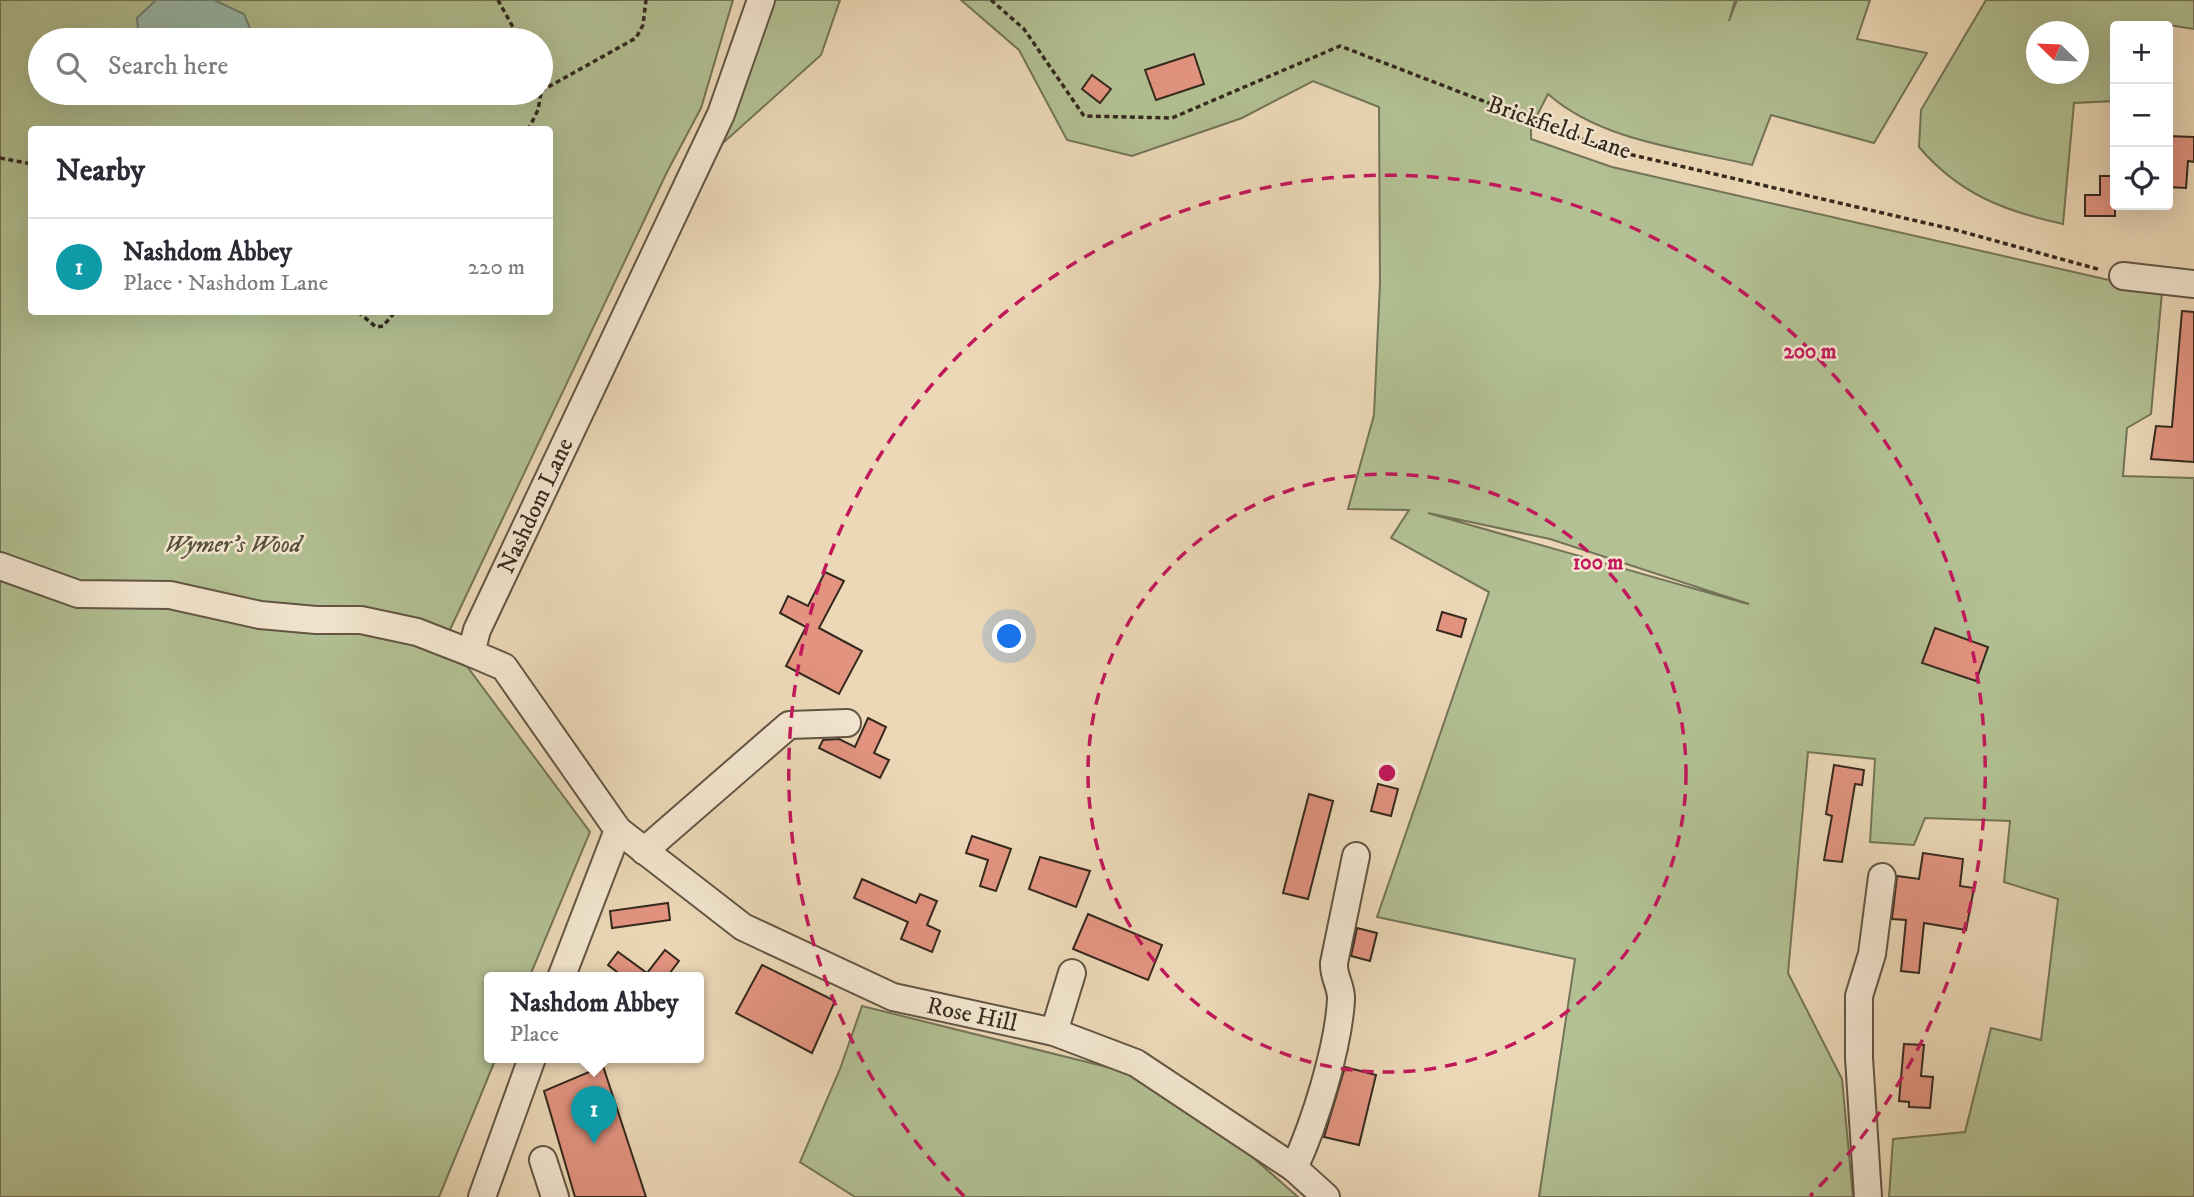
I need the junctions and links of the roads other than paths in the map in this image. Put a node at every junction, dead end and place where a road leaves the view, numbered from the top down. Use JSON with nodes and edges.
{"nodes":[{"id":1,"x":761,"y":0,"type":"edge"},
{"id":2,"x":2123,"y":276,"type":"road end"},
{"id":3,"x":2194,"y":284,"type":"edge"},
{"id":4,"x":0,"y":566,"type":"edge"},
{"id":5,"x":471,"y":653,"type":"junction"},
{"id":6,"x":847,"y":723,"type":"dead end"},
{"id":7,"x":618,"y":830,"type":"junction"},
{"id":8,"x":644,"y":851,"type":"junction"},
{"id":9,"x":1356,"y":856,"type":"dead end"},
{"id":10,"x":1882,"y":877,"type":"dead end"},
{"id":11,"x":563,"y":972,"type":"edge"},
{"id":12,"x":1072,"y":973,"type":"dead end"},
{"id":13,"x":1054,"y":1032,"type":"junction"},
{"id":14,"x":530,"y":1063,"type":"edge"},
{"id":15,"x":543,"y":1160,"type":"dead end"},
{"id":16,"x":1294,"y":1168,"type":"junction"},
{"id":17,"x":482,"y":1197,"type":"edge"},
{"id":18,"x":555,"y":1197,"type":"edge"},
{"id":19,"x":1326,"y":1197,"type":"edge"},
{"id":20,"x":1868,"y":1197,"type":"edge"}],
"edges":[{"from":1,"to":5,"type":"street","name":"Nashdom Lane"},
{"from":2,"to":3,"type":"street"},
{"from":4,"to":5,"type":"street"},
{"from":5,"to":7,"type":"street"},
{"from":6,"to":8,"type":"street"},
{"from":7,"to":8,"type":"street","name":"Rose Hill"},
{"from":7,"to":11,"type":"street"},
{"from":8,"to":13,"type":"street","name":"Rose Hill"},
{"from":9,"to":16,"type":"street"},
{"from":10,"to":20,"type":"street"},
{"from":12,"to":13,"type":"street"},
{"from":13,"to":16,"type":"street","name":"Rose Hill"},
{"from":14,"to":17,"type":"street"},
{"from":15,"to":18,"type":"street"},
{"from":16,"to":19,"type":"street","name":"Rose Hill"}]}
